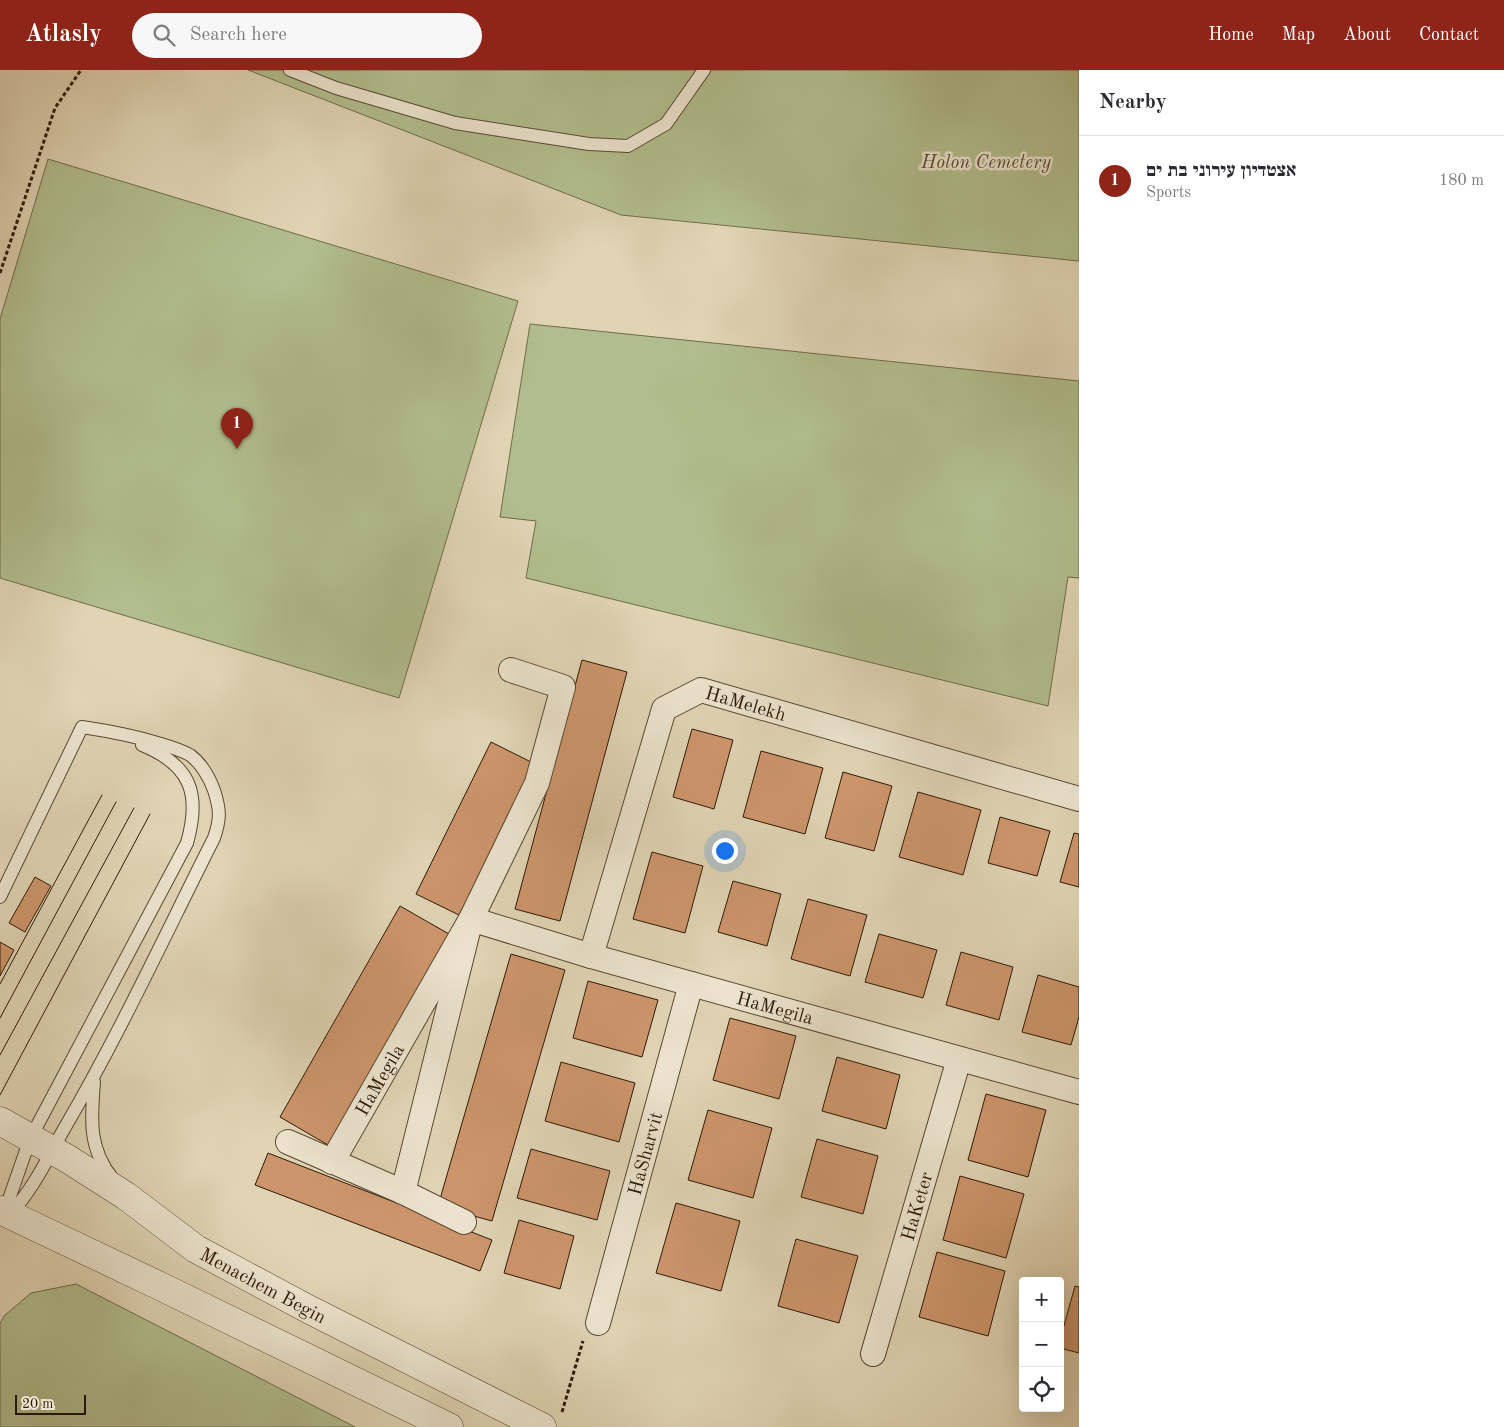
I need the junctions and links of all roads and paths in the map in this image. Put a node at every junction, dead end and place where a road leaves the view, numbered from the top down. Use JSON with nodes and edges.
{"nodes":[{"id":1,"x":81,"y":70,"type":"edge"},
{"id":2,"x":290,"y":70,"type":"edge"},
{"id":3,"x":704,"y":70,"type":"edge"},
{"id":4,"x":0,"y":273,"type":"edge"},
{"id":5,"x":511,"y":670,"type":"dead end"},
{"id":6,"x":82,"y":726,"type":"junction"},
{"id":7,"x":1079,"y":799,"type":"edge"},
{"id":8,"x":0,"y":897,"type":"edge"},
{"id":9,"x":472,"y":919,"type":"junction"},
{"id":10,"x":591,"y":956,"type":"junction"},
{"id":11,"x":691,"y":984,"type":"junction"},
{"id":12,"x":959,"y":1059,"type":"junction"},
{"id":13,"x":95,"y":1077,"type":"junction"},
{"id":14,"x":1079,"y":1092,"type":"edge"},
{"id":15,"x":0,"y":1121,"type":"edge"},
{"id":16,"x":288,"y":1142,"type":"dead end"},
{"id":17,"x":41,"y":1144,"type":"junction"},
{"id":18,"x":332,"y":1162,"type":"junction"},
{"id":19,"x":403,"y":1192,"type":"junction"},
{"id":20,"x":126,"y":1196,"type":"junction"},
{"id":21,"x":4,"y":1213,"type":"edge"},
{"id":22,"x":464,"y":1222,"type":"dead end"},
{"id":23,"x":598,"y":1323,"type":"dead end"},
{"id":24,"x":874,"y":1354,"type":"dead end"},
{"id":25,"x":578,"y":1359,"type":"dead end"},
{"id":26,"x":417,"y":1418,"type":"edge"},
{"id":27,"x":551,"y":1423,"type":"edge"},
{"id":28,"x":449,"y":1427,"type":"edge"}],
"edges":[{"from":1,"to":4,"type":"path"},
{"from":2,"to":3,"type":"lane"},
{"from":5,"to":9,"type":"street","name":"HaMegila"},
{"from":6,"to":8,"type":"lane"},
{"from":6,"to":13,"type":"lane"},
{"from":6,"to":17,"type":"lane"},
{"from":7,"to":10,"type":"street","name":"HaMelekh"},
{"from":9,"to":10,"type":"street","name":"HaMegila"},
{"from":9,"to":18,"type":"street","name":"HaMegila"},
{"from":9,"to":19,"type":"street","name":"HaMegila"},
{"from":10,"to":11,"type":"street","name":"HaMegila"},
{"from":11,"to":12,"type":"street","name":"HaMegila"},
{"from":11,"to":23,"type":"street","name":"HaSharvit"},
{"from":12,"to":14,"type":"street","name":"HaMegila"},
{"from":12,"to":24,"type":"street","name":"HaKeter"},
{"from":13,"to":17,"type":"lane"},
{"from":13,"to":20,"type":"lane"},
{"from":15,"to":17,"type":"street","name":"Menachem Begin"},
{"from":16,"to":18,"type":"street"},
{"from":17,"to":20,"type":"street","name":"Menachem Begin"},
{"from":17,"to":21,"type":"lane"},
{"from":17,"to":21,"type":"lane"},
{"from":18,"to":19,"type":"street"},
{"from":19,"to":22,"type":"street"},
{"from":20,"to":27,"type":"street","name":"Menachem Begin"},
{"from":21,"to":26,"type":"street"},
{"from":25,"to":27,"type":"path"},
{"from":26,"to":28,"type":"street"}]}
